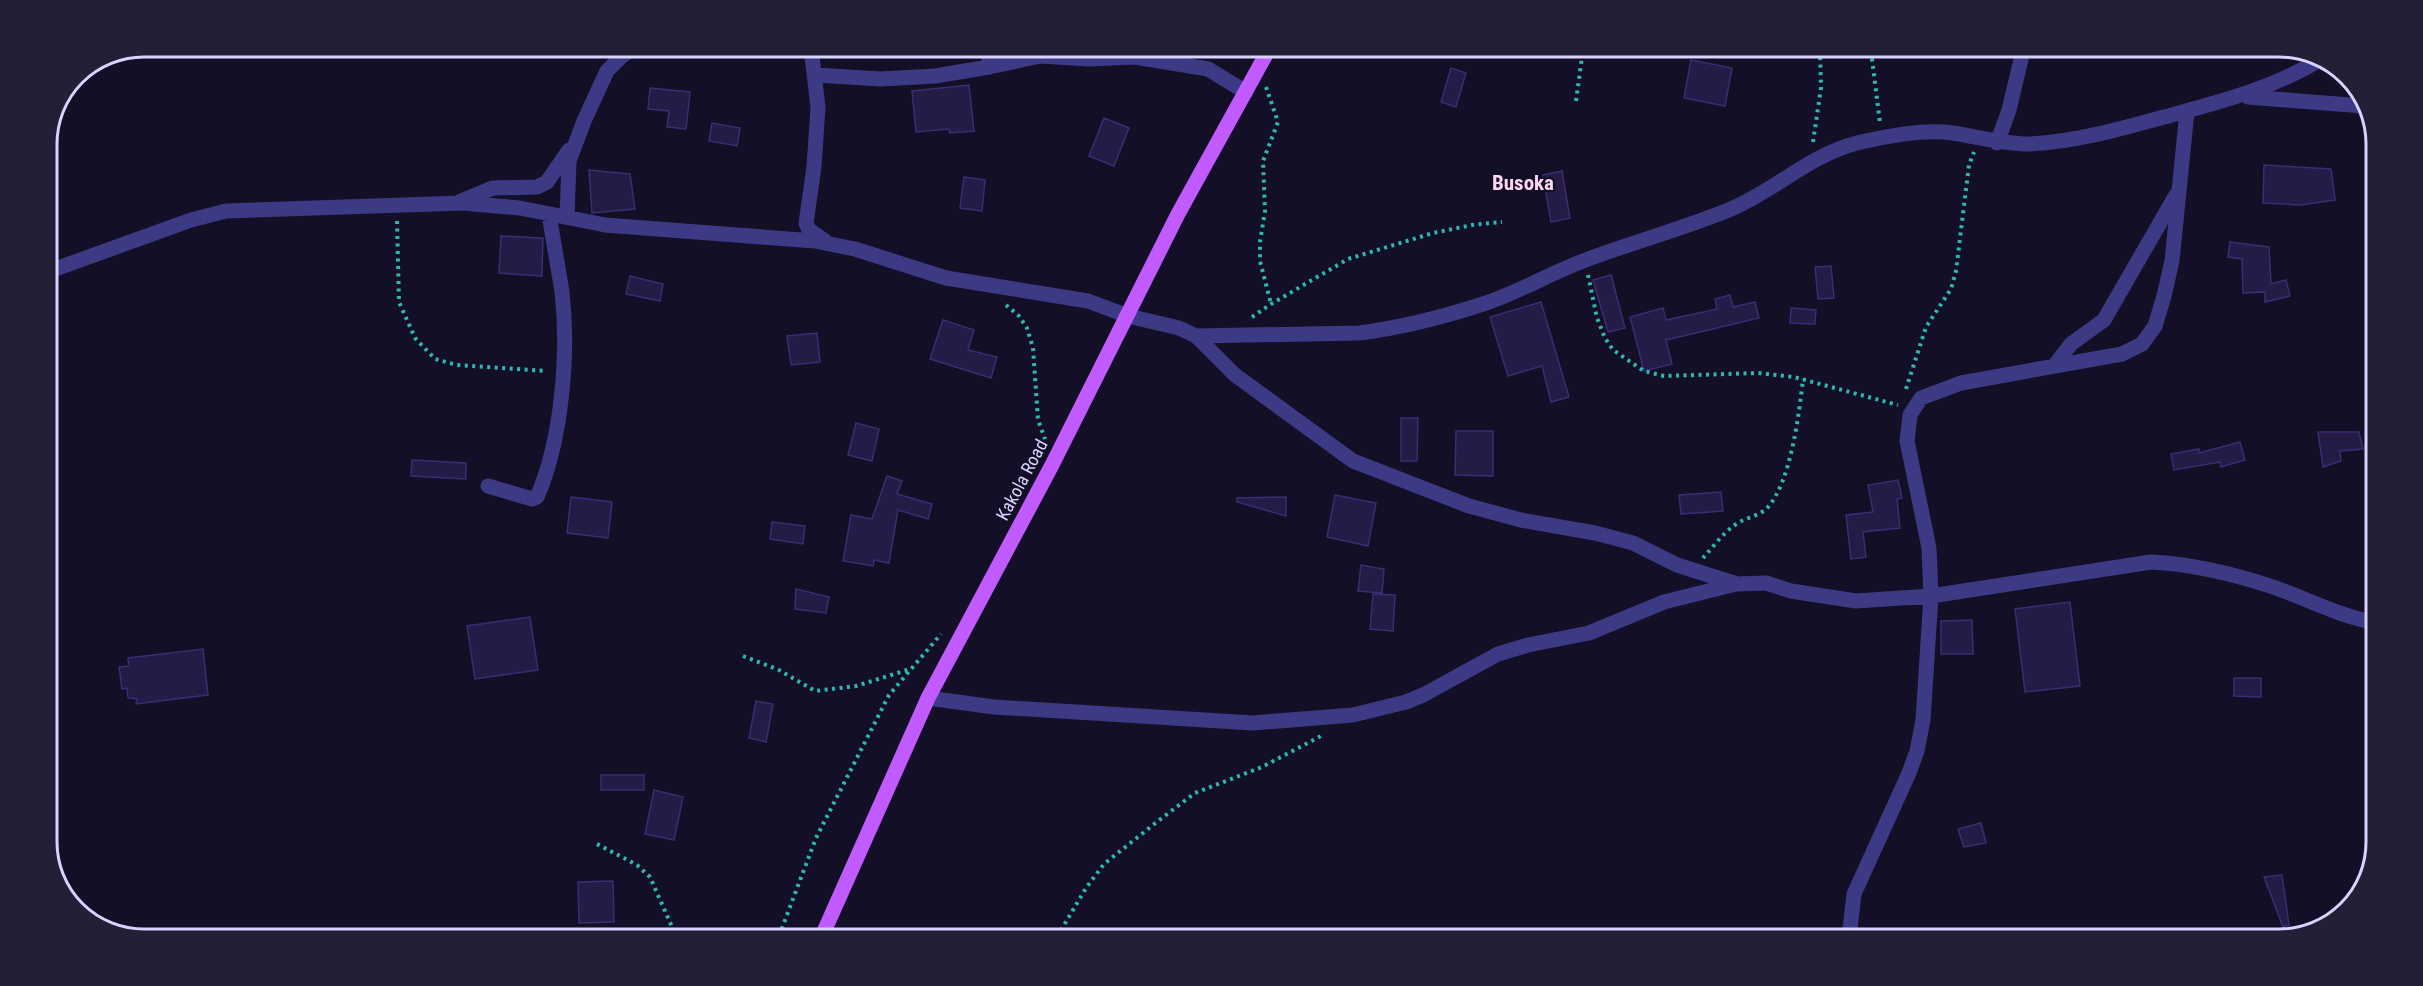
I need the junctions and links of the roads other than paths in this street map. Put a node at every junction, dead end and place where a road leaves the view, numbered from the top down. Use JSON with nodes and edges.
{"nodes":[{"id":1,"x":621,"y":57,"type":"edge"},
{"id":2,"x":812,"y":57,"type":"edge"},
{"id":3,"x":989,"y":57,"type":"edge"},
{"id":4,"x":1036,"y":57,"type":"edge"},
{"id":5,"x":1057,"y":57,"type":"edge"},
{"id":6,"x":1135,"y":57,"type":"edge"},
{"id":7,"x":1135,"y":57,"type":"edge"},
{"id":8,"x":1265,"y":57,"type":"edge"},
{"id":9,"x":2022,"y":57,"type":"edge"},
{"id":10,"x":2312,"y":64,"type":"edge"},
{"id":11,"x":989,"y":67,"type":"junction"},
{"id":12,"x":815,"y":75,"type":"junction"},
{"id":13,"x":1246,"y":92,"type":"junction"},
{"id":14,"x":2240,"y":97,"type":"junction"},
{"id":15,"x":2356,"y":105,"type":"edge"},
{"id":16,"x":2187,"y":111,"type":"junction"},
{"id":17,"x":576,"y":141,"type":"junction"},
{"id":18,"x":1997,"y":143,"type":"junction"},
{"id":19,"x":2179,"y":190,"type":"junction"},
{"id":20,"x":454,"y":204,"type":"junction"},
{"id":21,"x":549,"y":214,"type":"junction"},
{"id":22,"x":567,"y":217,"type":"junction"},
{"id":23,"x":830,"y":244,"type":"junction"},
{"id":24,"x":57,"y":268,"type":"edge"},
{"id":25,"x":1128,"y":316,"type":"junction"},
{"id":26,"x":1196,"y":336,"type":"junction"},
{"id":27,"x":2054,"y":366,"type":"junction"},
{"id":28,"x":488,"y":486,"type":"dead end"},
{"id":29,"x":1737,"y":584,"type":"junction"},
{"id":30,"x":1930,"y":596,"type":"junction"},
{"id":31,"x":2366,"y":620,"type":"edge"},
{"id":32,"x":928,"y":698,"type":"junction"},
{"id":33,"x":825,"y":929,"type":"edge"},
{"id":34,"x":1850,"y":929,"type":"edge"}],
"edges":[{"from":1,"to":17,"type":"street"},
{"from":2,"to":12,"type":"street"},
{"from":3,"to":11,"type":"street"},
{"from":4,"to":11,"type":"street"},
{"from":5,"to":7,"type":"street"},
{"from":6,"to":13,"type":"street"},
{"from":8,"to":13,"type":"main road","name":"Kakola Road"},
{"from":9,"to":18,"type":"street"},
{"from":10,"to":14,"type":"street"},
{"from":11,"to":12,"type":"street"},
{"from":12,"to":23,"type":"street"},
{"from":13,"to":25,"type":"main road","name":"Kakola Road"},
{"from":14,"to":15,"type":"street"},
{"from":14,"to":16,"type":"street"},
{"from":16,"to":18,"type":"street"},
{"from":16,"to":19,"type":"street"},
{"from":17,"to":20,"type":"street"},
{"from":17,"to":22,"type":"street"},
{"from":18,"to":26,"type":"street"},
{"from":19,"to":27,"type":"street"},
{"from":19,"to":27,"type":"street"},
{"from":20,"to":21,"type":"street"},
{"from":20,"to":24,"type":"street"},
{"from":21,"to":22,"type":"street"},
{"from":21,"to":28,"type":"street"},
{"from":22,"to":23,"type":"street"},
{"from":23,"to":25,"type":"street"},
{"from":25,"to":26,"type":"street"},
{"from":25,"to":32,"type":"main road","name":"Kakola Road"},
{"from":26,"to":29,"type":"street"},
{"from":27,"to":30,"type":"street"},
{"from":29,"to":30,"type":"street"},
{"from":29,"to":32,"type":"street"},
{"from":30,"to":31,"type":"street"},
{"from":30,"to":34,"type":"street"},
{"from":32,"to":33,"type":"main road","name":"Kakola Road"}]}
